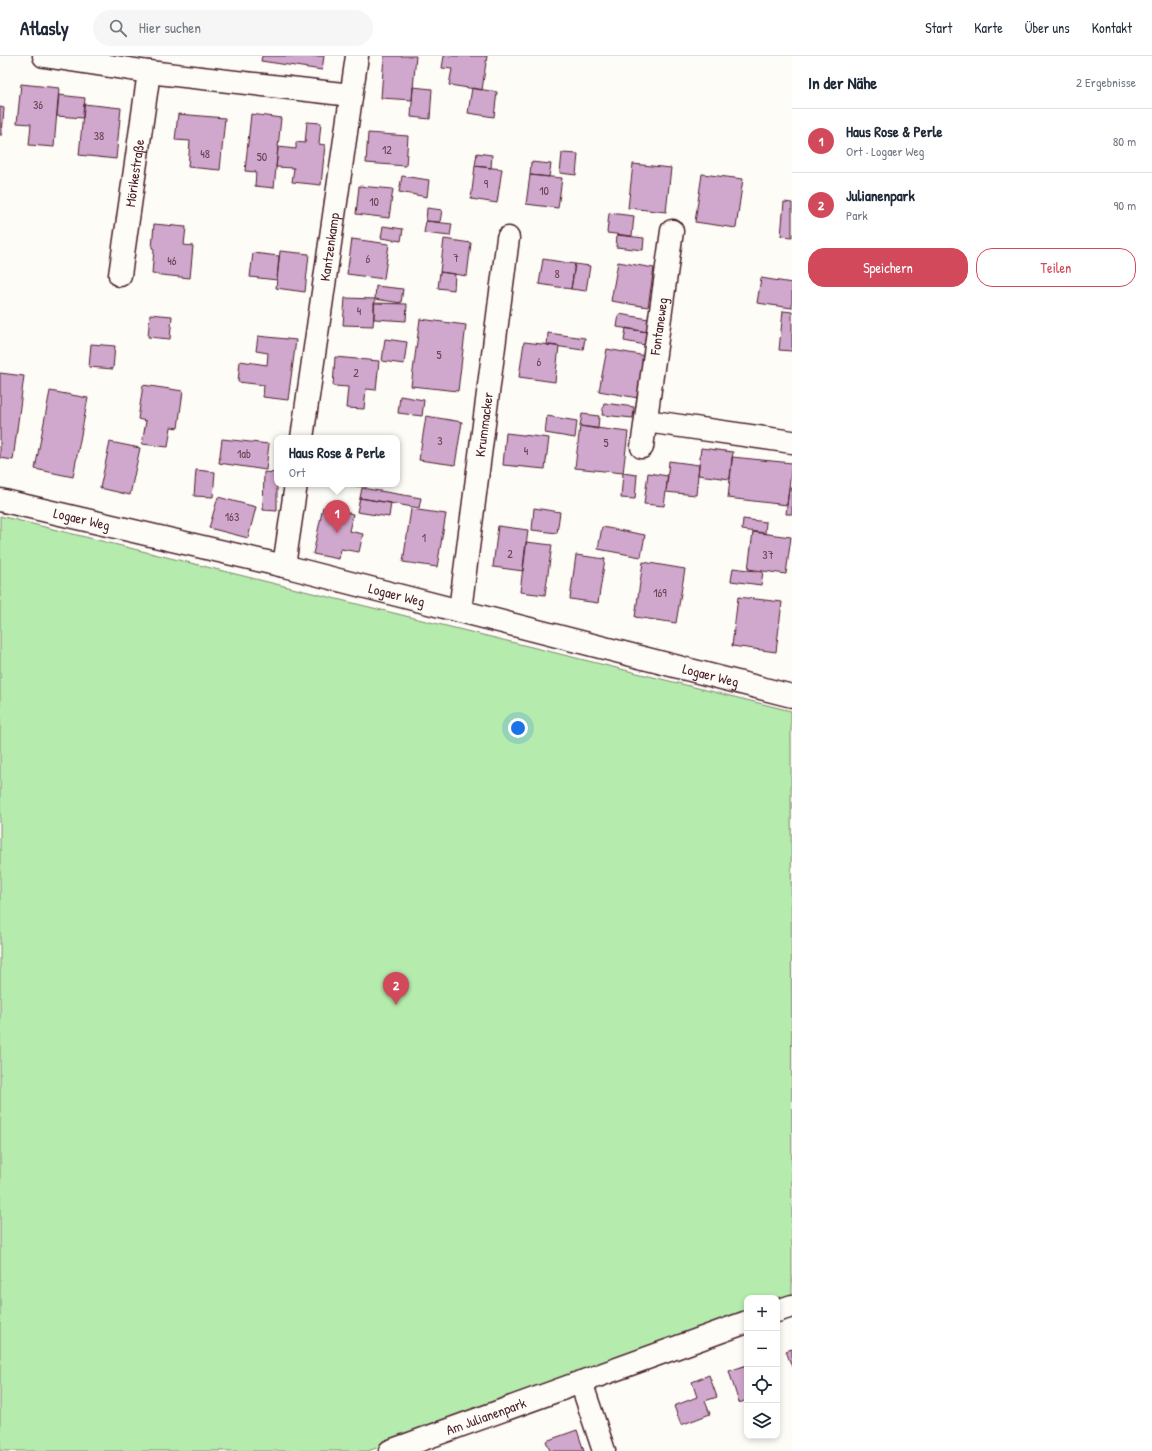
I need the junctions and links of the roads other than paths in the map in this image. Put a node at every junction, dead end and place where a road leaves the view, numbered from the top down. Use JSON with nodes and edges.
{"nodes":[{"id":1,"x":44,"y":56,"type":"edge"},
{"id":2,"x":357,"y":56,"type":"edge"},
{"id":3,"x":149,"y":72,"type":"junction"},
{"id":4,"x":351,"y":95,"type":"junction"},
{"id":5,"x":672,"y":231,"type":"dead end"},
{"id":6,"x":508,"y":238,"type":"dead end"},
{"id":7,"x":120,"y":275,"type":"dead end"},
{"id":8,"x":646,"y":421,"type":"junction"},
{"id":9,"x":302,"y":435,"type":"edge"},
{"id":10,"x":792,"y":442,"type":"edge"},
{"id":11,"x":642,"y":447,"type":"dead end"},
{"id":12,"x":296,"y":487,"type":"edge"},
{"id":13,"x":0,"y":500,"type":"edge"},
{"id":14,"x":284,"y":566,"type":"junction"},
{"id":15,"x":460,"y":610,"type":"junction"},
{"id":16,"x":792,"y":696,"type":"edge"},
{"id":17,"x":792,"y":1306,"type":"edge"},
{"id":18,"x":780,"y":1310,"type":"edge"},
{"id":19,"x":744,"y":1323,"type":"edge"},
{"id":20,"x":581,"y":1382,"type":"junction"},
{"id":21,"x":390,"y":1451,"type":"edge"},
{"id":22,"x":604,"y":1451,"type":"edge"}],
"edges":[{"from":1,"to":3,"type":"street"},
{"from":2,"to":4,"type":"street","name":"Kantzenkamp"},
{"from":3,"to":4,"type":"street"},
{"from":3,"to":7,"type":"street","name":"Mörikestraße"},
{"from":4,"to":9,"type":"street","name":"Kantzenkamp"},
{"from":5,"to":8,"type":"street","name":"Fontaneweg"},
{"from":6,"to":15,"type":"street","name":"Krummacker"},
{"from":8,"to":10,"type":"street"},
{"from":8,"to":11,"type":"street","name":"Fontaneweg"},
{"from":12,"to":14,"type":"street"},
{"from":13,"to":14,"type":"street","name":"Logaer Weg"},
{"from":14,"to":15,"type":"street","name":"Logaer Weg"},
{"from":15,"to":16,"type":"street","name":"Logaer Weg"},
{"from":17,"to":18,"type":"street"},
{"from":19,"to":20,"type":"street","name":"Am Julianenpark"},
{"from":20,"to":21,"type":"street","name":"Am Julianenpark"},
{"from":20,"to":22,"type":"street"}]}
